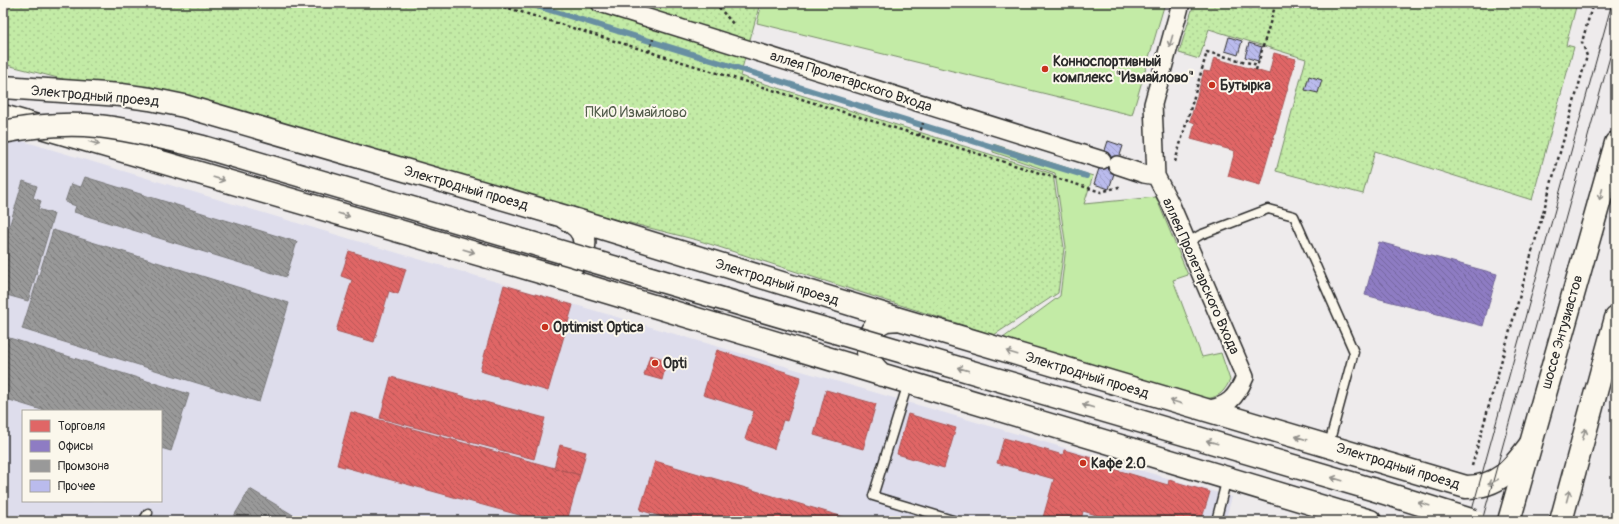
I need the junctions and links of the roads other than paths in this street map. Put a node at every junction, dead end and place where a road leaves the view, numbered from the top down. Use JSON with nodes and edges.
{"nodes":[{"id":1,"x":600,"y":3,"type":"edge"},
{"id":2,"x":1181,"y":3,"type":"edge"},
{"id":3,"x":3,"y":87,"type":"edge"},
{"id":4,"x":3,"y":116,"type":"edge"},
{"id":5,"x":3,"y":132,"type":"edge"},
{"id":6,"x":1616,"y":143,"type":"edge"},
{"id":7,"x":1156,"y":176,"type":"junction"},
{"id":8,"x":563,"y":216,"type":"junction"},
{"id":9,"x":1187,"y":243,"type":"junction"},
{"id":10,"x":550,"y":274,"type":"junction"},
{"id":11,"x":1616,"y":318,"type":"edge"},
{"id":12,"x":899,"y":319,"type":"junction"},
{"id":13,"x":882,"y":375,"type":"junction"},
{"id":14,"x":908,"y":383,"type":"junction"},
{"id":15,"x":1204,"y":410,"type":"junction"},
{"id":16,"x":1328,"y":445,"type":"junction"},
{"id":17,"x":1530,"y":445,"type":"junction"},
{"id":18,"x":1227,"y":477,"type":"junction"},
{"id":19,"x":148,"y":513,"type":"dead end"},
{"id":20,"x":143,"y":521,"type":"edge"},
{"id":21,"x":956,"y":521,"type":"edge"},
{"id":22,"x":1216,"y":521,"type":"edge"},
{"id":23,"x":1370,"y":521,"type":"edge"},
{"id":24,"x":1474,"y":521,"type":"edge"},
{"id":25,"x":1509,"y":521,"type":"edge"},
{"id":26,"x":1561,"y":521,"type":"edge"}],
"edges":[{"from":1,"to":7,"type":"street","name":"аллея Пролетарского Входа"},
{"from":2,"to":7,"type":"street","name":"аллея Пролетарского Входа","one_way":true},
{"from":3,"to":8,"type":"street","name":"Электродный проезд"},
{"from":4,"to":10,"type":"street","one_way":true},
{"from":24,"to":5,"type":"street","one_way":true,"bridge":true},
{"from":6,"to":17,"type":"street","name":"шоссе Энтузиастов","one_way":true},
{"from":7,"to":9,"type":"street","name":"аллея Пролетарского Входа"},
{"from":8,"to":10,"type":"street"},
{"from":8,"to":12,"type":"street","name":"Электродный проезд"},
{"from":9,"to":15,"type":"street","name":"аллея Пролетарского Входа"},
{"from":9,"to":16,"type":"lane"},
{"from":10,"to":13,"type":"street"},
{"from":26,"to":11,"type":"street","one_way":true},
{"from":12,"to":13,"type":"street"},
{"from":15,"to":12,"type":"street","name":"Электродный проезд","one_way":true},
{"from":13,"to":14,"type":"street"},
{"from":14,"to":18,"type":"street"},
{"from":14,"to":21,"type":"lane"},
{"from":16,"to":15,"type":"street","name":"Электродный проезд","one_way":true},
{"from":17,"to":16,"type":"street","name":"Электродный проезд","one_way":true},
{"from":17,"to":25,"type":"street","name":"шоссе Энтузиастов"},
{"from":18,"to":22,"type":"lane"},
{"from":18,"to":23,"type":"street"},
{"from":19,"to":20,"type":"lane"}]}
